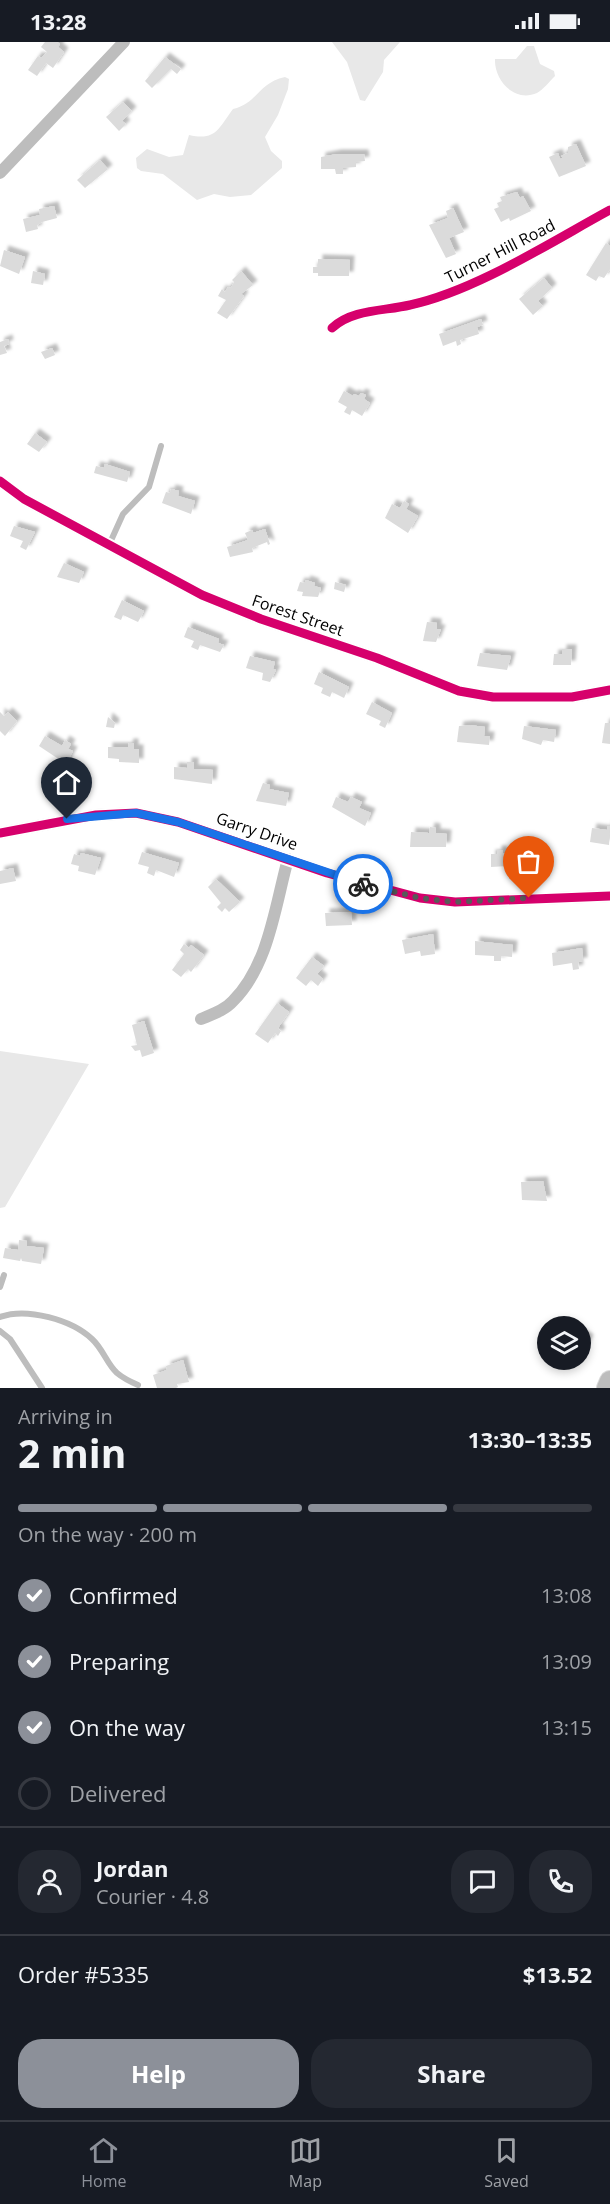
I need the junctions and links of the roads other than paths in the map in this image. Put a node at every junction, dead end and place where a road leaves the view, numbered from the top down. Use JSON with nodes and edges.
{"nodes":[{"id":1,"x":123,"y":42,"type":"edge"},
{"id":2,"x":0,"y":173,"type":"edge"},
{"id":3,"x":610,"y":210,"type":"edge"},
{"id":4,"x":332,"y":328,"type":"dead end"},
{"id":5,"x":161,"y":446,"type":"dead end"},
{"id":6,"x":0,"y":481,"type":"edge"},
{"id":7,"x":109,"y":546,"type":"junction"},
{"id":8,"x":610,"y":690,"type":"edge"},
{"id":9,"x":0,"y":833,"type":"edge"},
{"id":10,"x":288,"y":859,"type":"junction"},
{"id":11,"x":610,"y":896,"type":"edge"},
{"id":12,"x":201,"y":1019,"type":"dead end"},
{"id":13,"x":4,"y":1275,"type":"dead end"},
{"id":14,"x":0,"y":1287,"type":"edge"},
{"id":15,"x":0,"y":1317,"type":"edge"},
{"id":16,"x":0,"y":1331,"type":"edge"},
{"id":17,"x":610,"y":1381,"type":"edge"},
{"id":18,"x":138,"y":1385,"type":"dead end"},
{"id":19,"x":42,"y":1388,"type":"edge"},
{"id":20,"x":607,"y":1388,"type":"edge"}],
"edges":[{"from":1,"to":2,"type":"street"},
{"from":3,"to":4,"type":"street","name":"Turner Hill Road"},
{"from":5,"to":7,"type":"lane"},
{"from":6,"to":7,"type":"street","name":"Forest Street"},
{"from":7,"to":8,"type":"street","name":"Forest Street"},
{"from":9,"to":10,"type":"street","name":"Garry Drive"},
{"from":10,"to":11,"type":"street","name":"Garry Drive"},
{"from":10,"to":12,"type":"street"},
{"from":13,"to":14,"type":"lane"},
{"from":15,"to":18,"type":"lane"},
{"from":16,"to":19,"type":"lane"},
{"from":17,"to":20,"type":"main road"}]}
